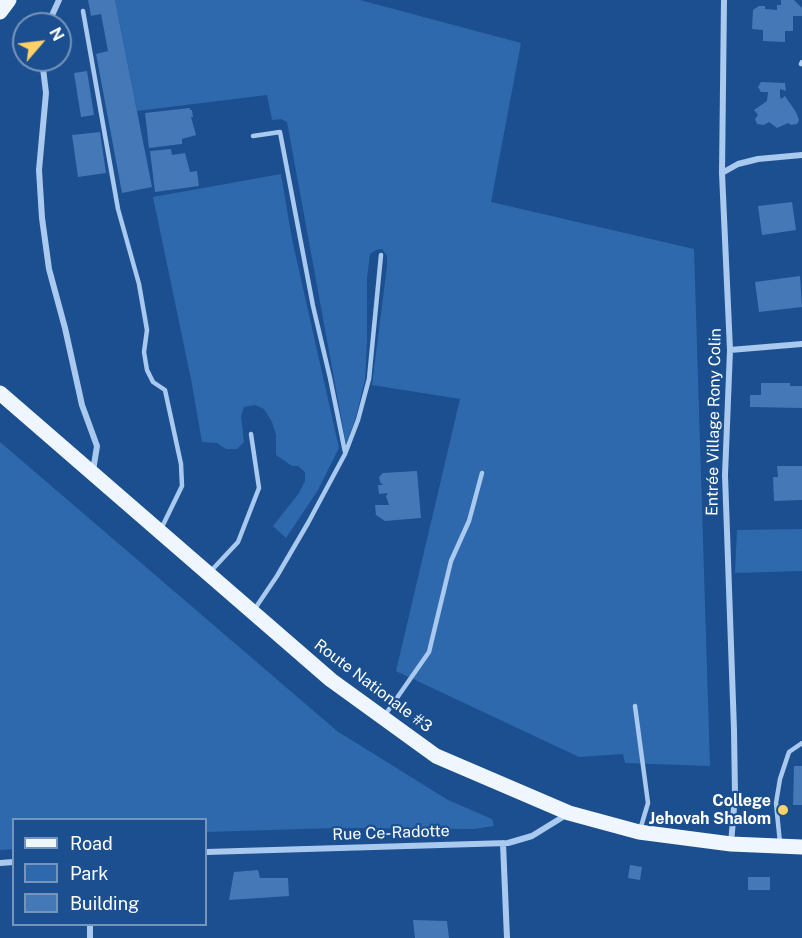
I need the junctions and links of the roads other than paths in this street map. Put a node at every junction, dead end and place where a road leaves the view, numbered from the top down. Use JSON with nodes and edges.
{"nodes":[{"id":1,"x":9,"y":0,"type":"edge"},
{"id":2,"x":724,"y":0,"type":"edge"},
{"id":3,"x":0,"y":12,"type":"edge"},
{"id":4,"x":83,"y":12,"type":"dead end"},
{"id":5,"x":43,"y":72,"type":"edge"},
{"id":6,"x":253,"y":136,"type":"dead end"},
{"id":7,"x":802,"y":155,"type":"edge"},
{"id":8,"x":722,"y":173,"type":"junction"},
{"id":9,"x":381,"y":255,"type":"dead end"},
{"id":10,"x":802,"y":344,"type":"edge"},
{"id":11,"x":730,"y":350,"type":"junction"},
{"id":12,"x":0,"y":393,"type":"edge"},
{"id":13,"x":251,"y":434,"type":"dead end"},
{"id":14,"x":345,"y":454,"type":"junction"},
{"id":15,"x":92,"y":473,"type":"junction"},
{"id":16,"x":482,"y":473,"type":"dead end"},
{"id":17,"x":160,"y":532,"type":"junction"},
{"id":18,"x":208,"y":574,"type":"junction"},
{"id":19,"x":253,"y":612,"type":"junction"},
{"id":20,"x":635,"y":706,"type":"dead end"},
{"id":21,"x":383,"y":719,"type":"junction"},
{"id":22,"x":802,"y":743,"type":"edge"},
{"id":23,"x":569,"y":813,"type":"junction"},
{"id":24,"x":639,"y":832,"type":"junction"},
{"id":25,"x":503,"y":843,"type":"junction"},
{"id":26,"x":731,"y":844,"type":"junction"},
{"id":27,"x":780,"y":847,"type":"junction"},
{"id":28,"x":802,"y":847,"type":"edge"},
{"id":29,"x":207,"y":852,"type":"edge"},
{"id":30,"x":507,"y":938,"type":"edge"}],
"edges":[{"from":1,"to":3,"type":"main road"},
{"from":2,"to":8,"type":"street","name":"Entrée Village Rony Colin"},
{"from":4,"to":17,"type":"lane"},
{"from":5,"to":15,"type":"street"},
{"from":6,"to":14,"type":"lane"},
{"from":7,"to":8,"type":"street"},
{"from":8,"to":11,"type":"street","name":"Entrée Village Rony Colin"},
{"from":9,"to":14,"type":"lane"},
{"from":10,"to":11,"type":"street"},
{"from":11,"to":26,"type":"street","name":"Entrée Village Rony Colin"},
{"from":12,"to":15,"type":"main road","name":"Route Nationale #3"},
{"from":13,"to":18,"type":"lane"},
{"from":14,"to":19,"type":"lane"},
{"from":15,"to":17,"type":"main road","name":"Route Nationale #3"},
{"from":16,"to":21,"type":"lane"},
{"from":17,"to":18,"type":"main road","name":"Route Nationale #3"},
{"from":18,"to":19,"type":"main road","name":"Route Nationale #3"},
{"from":19,"to":21,"type":"main road","name":"Route Nationale #3"},
{"from":20,"to":24,"type":"lane"},
{"from":21,"to":23,"type":"main road","name":"Route Nationale #3"},
{"from":22,"to":27,"type":"lane"},
{"from":23,"to":24,"type":"main road","name":"Route Nationale #3"},
{"from":23,"to":25,"type":"street","name":"Rue Ce-Radotte"},
{"from":24,"to":26,"type":"main road","name":"Route Nationale #3"},
{"from":25,"to":29,"type":"street","name":"Rue Ce-Radotte"},
{"from":25,"to":30,"type":"street"},
{"from":26,"to":27,"type":"main road","name":"Route Nationale #3"},
{"from":27,"to":28,"type":"main road","name":"Route Nationale #3"}]}
